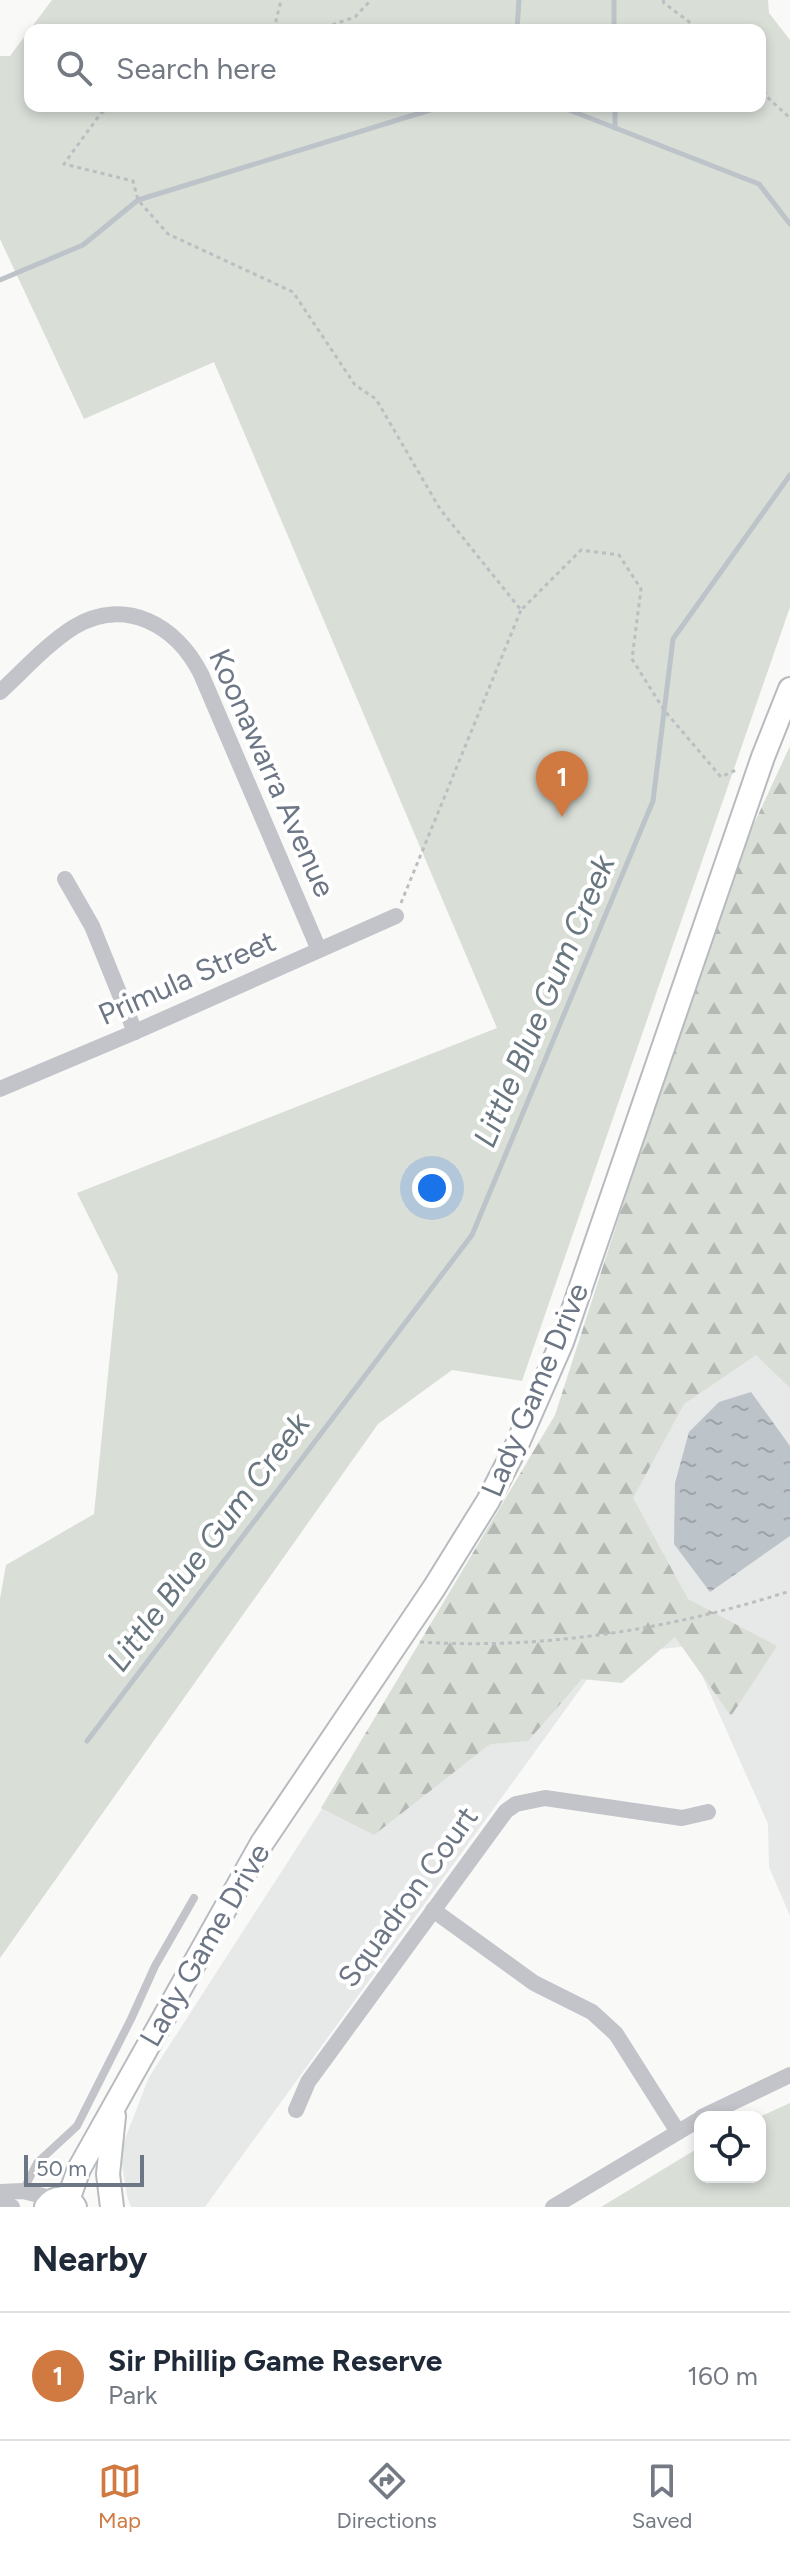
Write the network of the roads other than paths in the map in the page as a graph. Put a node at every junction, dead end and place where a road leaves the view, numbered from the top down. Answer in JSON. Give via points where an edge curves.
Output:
{"nodes":[{"id":1,"x":790,"y":689,"type":"edge"},
{"id":2,"x":0,"y":692,"type":"edge"},
{"id":3,"x":65,"y":879,"type":"dead end"},
{"id":4,"x":396,"y":916,"type":"road end"},
{"id":5,"x":319,"y":950,"type":"junction"},
{"id":6,"x":135,"y":1032,"type":"junction"},
{"id":7,"x":0,"y":1089,"type":"edge"},
{"id":8,"x":708,"y":1812,"type":"dead end"},
{"id":9,"x":194,"y":1898,"type":"dead end"},
{"id":10,"x":433,"y":1910,"type":"junction"},
{"id":11,"x":790,"y":2075,"type":"edge"},
{"id":12,"x":116,"y":2103,"type":"junction"},
{"id":13,"x":296,"y":2110,"type":"dead end"},
{"id":14,"x":715,"y":2111,"type":"edge"},
{"id":15,"x":694,"y":2122,"type":"edge"},
{"id":16,"x":678,"y":2132,"type":"junction"},
{"id":17,"x":23,"y":2191,"type":"junction"},
{"id":18,"x":0,"y":2192,"type":"edge"},
{"id":19,"x":0,"y":2202,"type":"edge"},
{"id":20,"x":61,"y":2203,"type":"edge"},
{"id":21,"x":12,"y":2207,"type":"edge"},
{"id":22,"x":112,"y":2207,"type":"edge"},
{"id":23,"x":553,"y":2207,"type":"edge"}],
"edges":[{"from":1,"to":12,"type":"main road","name":"Lady Game Drive","via":[[562,1342],[516,1447],[488,1501],[262,1843]]},
{"from":2,"to":5,"type":"street","name":"Koonawarra Avenue","via":[[66,633],[90,620],[117,615],[167,630],[201,674]]},
{"from":3,"to":6,"type":"street","via":[[92,926]]},
{"from":4,"to":5,"type":"street","name":"Primula Street"},
{"from":5,"to":6,"type":"street","name":"Primula Street"},
{"from":6,"to":7,"type":"street","name":"Primula Street"},
{"from":8,"to":10,"type":"street","name":"Squadron Court","via":[[682,1818],[545,1798],[516,1804]]},
{"from":9,"to":17,"type":"lane","via":[[77,2126],[37,2163]]},
{"from":10,"to":13,"type":"street","name":"Squadron Court","via":[[308,2082]]},
{"from":10,"to":16,"type":"street","via":[[534,1983],[592,2012],[616,2034]]},
{"from":11,"to":14,"type":"street"},
{"from":12,"to":20,"type":"main road","name":"Lady Game Drive"},
{"from":12,"to":22,"type":"main road","via":[[108,2174]]},
{"from":15,"to":16,"type":"street"},
{"from":16,"to":23,"type":"street"},
{"from":17,"to":18,"type":"street"},
{"from":17,"to":20,"type":"street"},
{"from":19,"to":21,"type":"street"}]}
